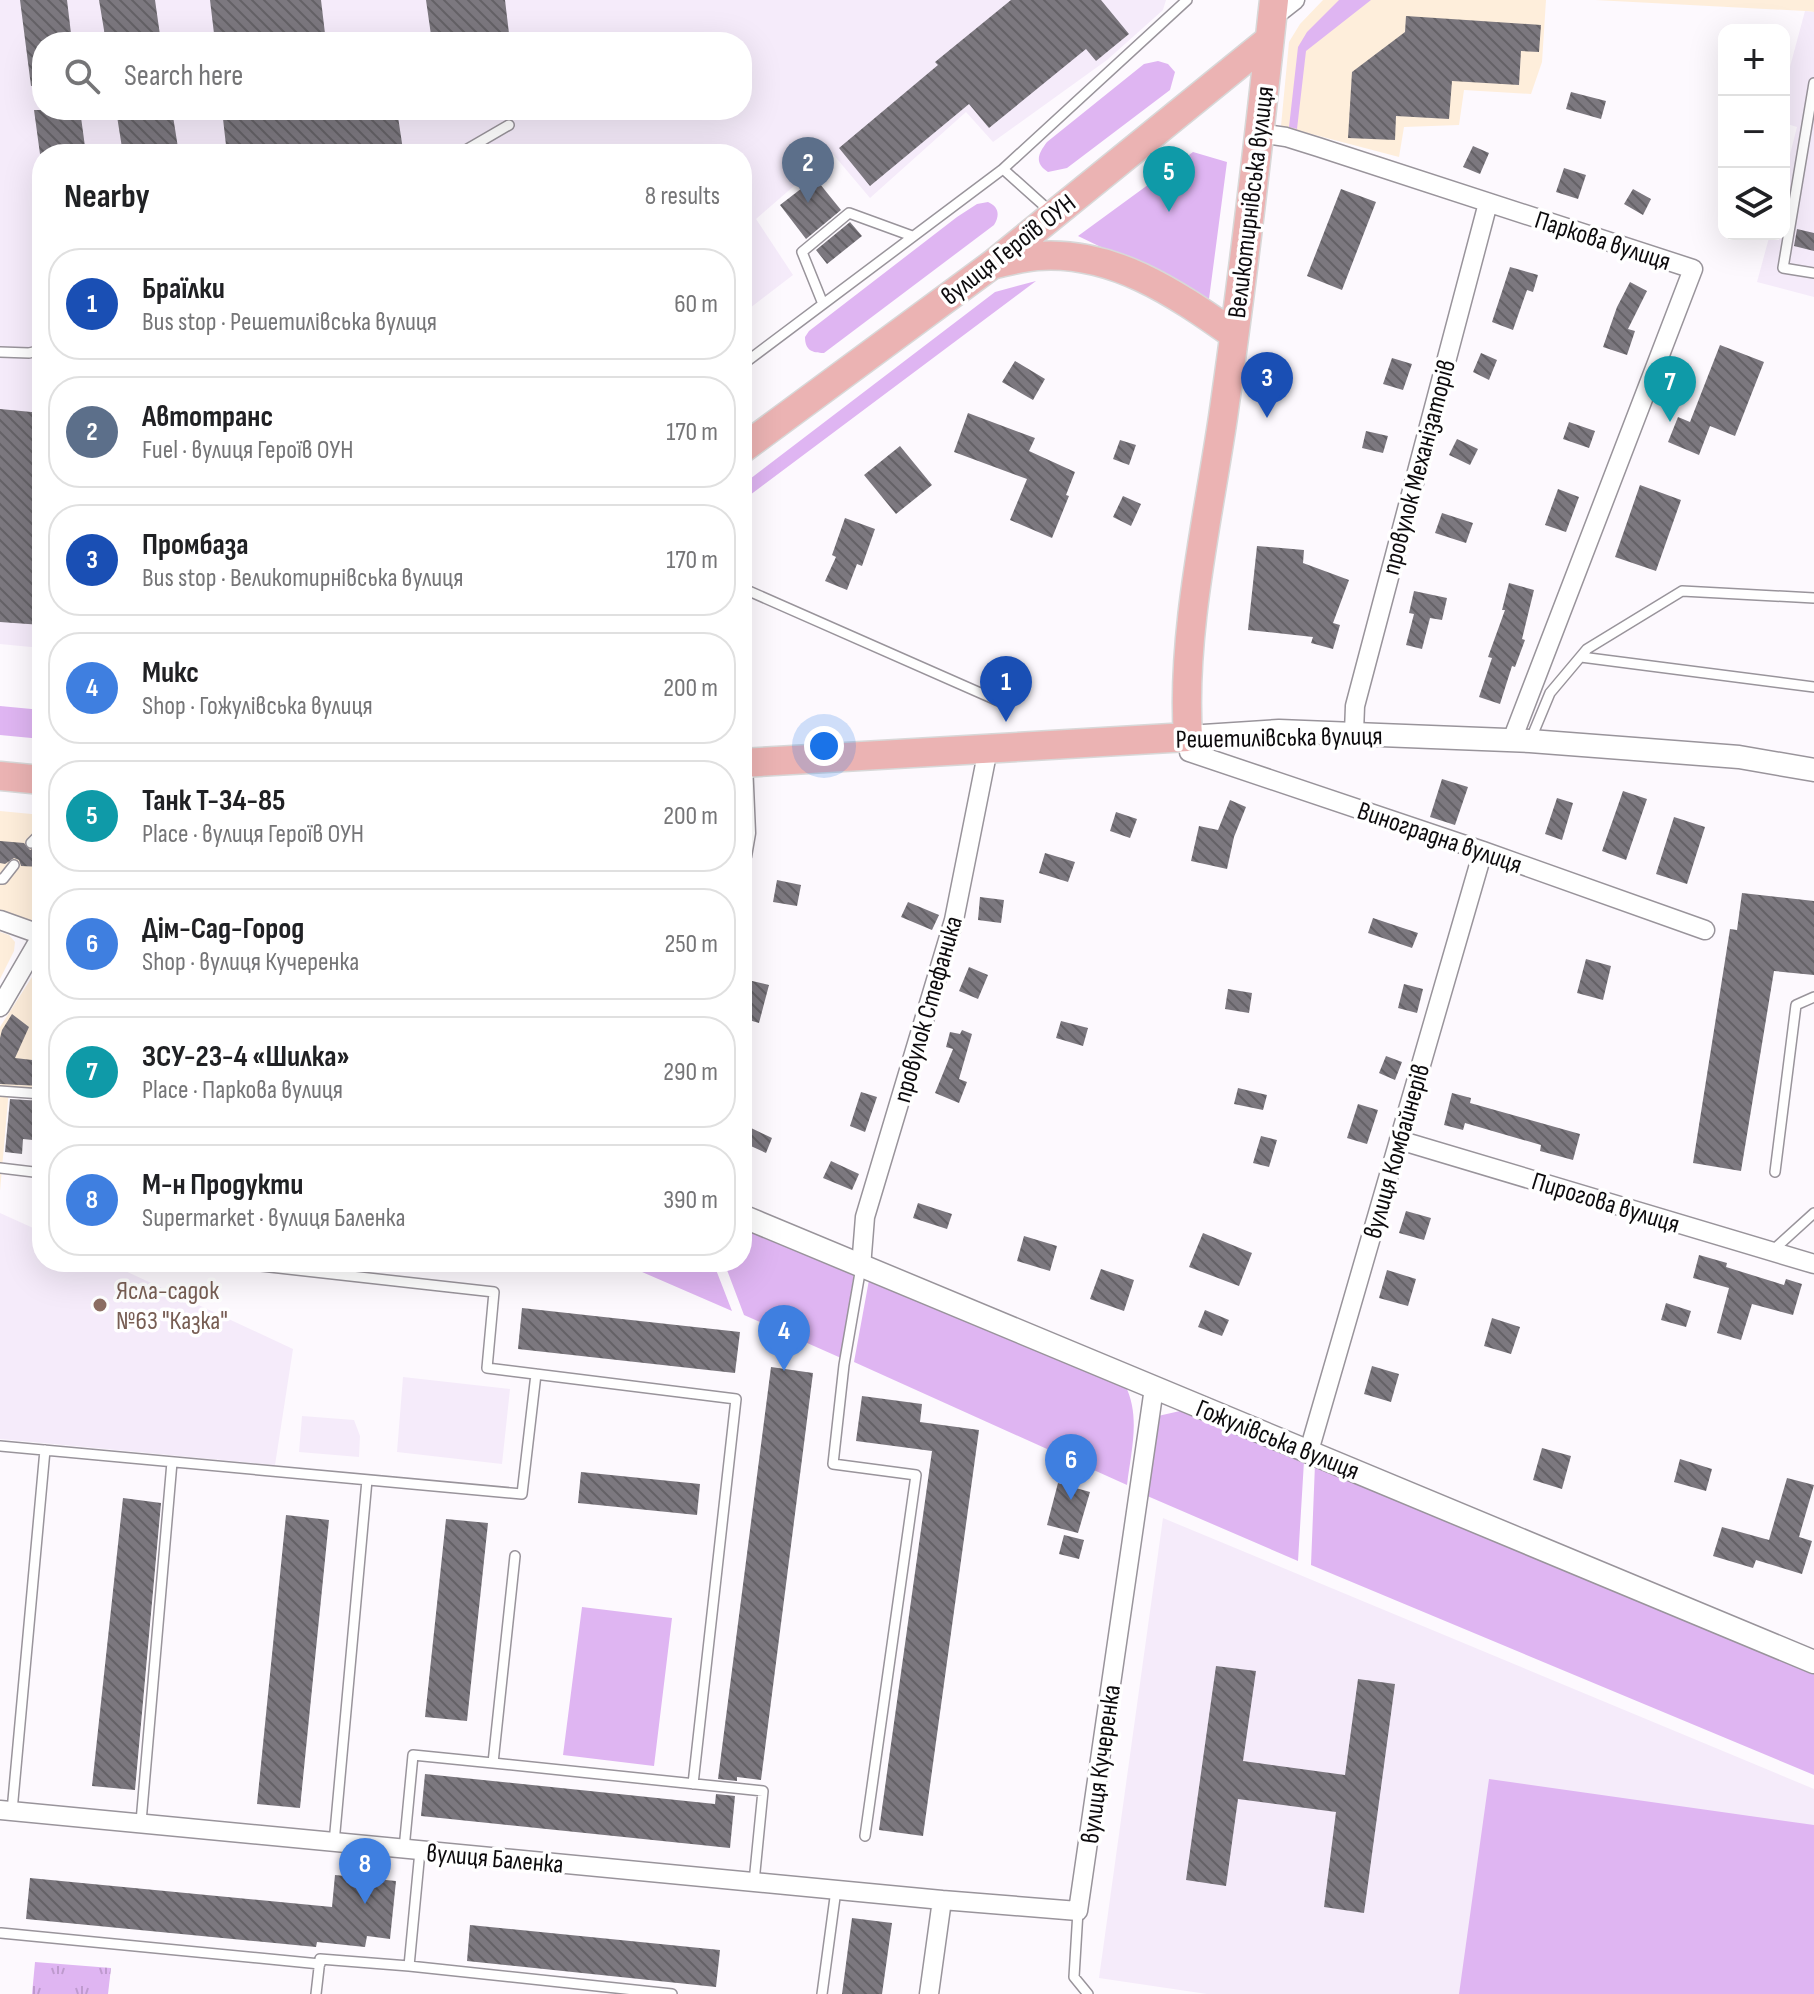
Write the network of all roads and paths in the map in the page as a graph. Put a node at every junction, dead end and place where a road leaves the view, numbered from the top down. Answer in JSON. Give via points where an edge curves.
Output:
{"nodes":[{"id":1,"x":1187,"y":0,"type":"edge"},
{"id":2,"x":1295,"y":0,"type":"edge"},
{"id":3,"x":1271,"y":19,"type":"edge"},
{"id":4,"x":1814,"y":83,"type":"edge"},
{"id":5,"x":509,"y":125,"type":"dead end"},
{"id":6,"x":1260,"y":133,"type":"junction"},
{"id":7,"x":476,"y":144,"type":"edge"},
{"id":8,"x":1003,"y":169,"type":"junction"},
{"id":9,"x":1488,"y":203,"type":"junction"},
{"id":10,"x":1053,"y":214,"type":"junction"},
{"id":11,"x":912,"y":236,"type":"junction"},
{"id":12,"x":993,"y":264,"type":"junction"},
{"id":13,"x":1814,"y":273,"type":"edge"},
{"id":14,"x":823,"y":304,"type":"junction"},
{"id":15,"x":1233,"y":334,"type":"junction"},
{"id":16,"x":0,"y":352,"type":"edge"},
{"id":17,"x":32,"y":352,"type":"edge"},
{"id":18,"x":752,"y":357,"type":"edge"},
{"id":19,"x":752,"y":442,"type":"edge"},
{"id":20,"x":752,"y":592,"type":"edge"},
{"id":21,"x":1814,"y":598,"type":"edge"},
{"id":22,"x":1581,"y":657,"type":"junction"},
{"id":23,"x":1814,"y":687,"type":"edge"},
{"id":24,"x":1003,"y":703,"type":"dead end"},
{"id":25,"x":1354,"y":732,"type":"junction"},
{"id":26,"x":1188,"y":737,"type":"junction"},
{"id":27,"x":1521,"y":741,"type":"junction"},
{"id":28,"x":988,"y":749,"type":"junction"},
{"id":29,"x":752,"y":762,"type":"edge"},
{"id":30,"x":1814,"y":770,"type":"edge"},
{"id":31,"x":0,"y":776,"type":"edge"},
{"id":32,"x":32,"y":779,"type":"edge"},
{"id":33,"x":1483,"y":851,"type":"junction"},
{"id":34,"x":14,"y":865,"type":"dead end"},
{"id":35,"x":1,"y":880,"type":"edge"},
{"id":36,"x":0,"y":920,"type":"edge"},
{"id":37,"x":1705,"y":930,"type":"dead end"},
{"id":38,"x":32,"y":931,"type":"edge"},
{"id":39,"x":32,"y":952,"type":"edge"},
{"id":40,"x":1814,"y":997,"type":"edge"},
{"id":41,"x":0,"y":1007,"type":"edge"},
{"id":42,"x":1,"y":1091,"type":"edge"},
{"id":43,"x":32,"y":1093,"type":"edge"},
{"id":44,"x":0,"y":1103,"type":"edge"},
{"id":45,"x":1399,"y":1140,"type":"junction"},
{"id":46,"x":0,"y":1168,"type":"edge"},
{"id":47,"x":32,"y":1172,"type":"edge"},
{"id":48,"x":1775,"y":1172,"type":"dead end"},
{"id":49,"x":1814,"y":1213,"type":"edge"},
{"id":50,"x":752,"y":1220,"type":"edge"},
{"id":51,"x":1771,"y":1251,"type":"junction"},
{"id":52,"x":1814,"y":1264,"type":"edge"},
{"id":53,"x":861,"y":1267,"type":"junction"},
{"id":54,"x":315,"y":1272,"type":"edge"},
{"id":55,"x":536,"y":1374,"type":"junction"},
{"id":56,"x":1154,"y":1388,"type":"junction"},
{"id":57,"x":0,"y":1446,"type":"edge"},
{"id":58,"x":45,"y":1450,"type":"junction"},
{"id":59,"x":1309,"y":1451,"type":"junction"},
{"id":60,"x":172,"y":1462,"type":"junction"},
{"id":61,"x":367,"y":1480,"type":"junction"},
{"id":62,"x":515,"y":1556,"type":"dead end"},
{"id":63,"x":1814,"y":1662,"type":"edge"},
{"id":64,"x":493,"y":1763,"type":"junction"},
{"id":65,"x":693,"y":1784,"type":"junction"},
{"id":66,"x":6,"y":1810,"type":"edge"},
{"id":67,"x":141,"y":1822,"type":"junction"},
{"id":68,"x":865,"y":1836,"type":"dead end"},
{"id":69,"x":334,"y":1843,"type":"junction"},
{"id":70,"x":412,"y":1850,"type":"junction"},
{"id":71,"x":754,"y":1882,"type":"junction"},
{"id":72,"x":836,"y":1890,"type":"junction"},
{"id":73,"x":942,"y":1900,"type":"junction"},
{"id":74,"x":1078,"y":1911,"type":"junction"},
{"id":75,"x":1,"y":1933,"type":"edge"},
{"id":76,"x":320,"y":1964,"type":"junction"},
{"id":77,"x":409,"y":1966,"type":"junction"},
{"id":78,"x":316,"y":1994,"type":"edge"},
{"id":79,"x":672,"y":1994,"type":"edge"},
{"id":80,"x":822,"y":1994,"type":"edge"},
{"id":81,"x":929,"y":1994,"type":"edge"},
{"id":82,"x":1088,"y":1994,"type":"edge"}],
"edges":[{"from":1,"to":8,"type":"lane"},
{"from":2,"to":3,"type":"street"},
{"from":3,"to":6,"type":"main road","name":"Великотирнівська вулиця"},
{"from":3,"to":10,"type":"main road","name":"вулиця Героїв ОУН"},
{"from":4,"to":13,"type":"lane","via":[[1783,268]]},
{"from":5,"to":7,"type":"lane"},
{"from":6,"to":9,"type":"street","name":"Паркова вулиця"},
{"from":6,"to":15,"type":"main road","name":"Великотирнівська вулиця"},
{"from":8,"to":10,"type":"lane"},
{"from":8,"to":11,"type":"lane"},
{"from":9,"to":25,"type":"street","name":"провулок Механізаторів","via":[[1355,706]]},
{"from":9,"to":27,"type":"street","name":"Паркова вулиця","via":[[1693,269]]},
{"from":10,"to":12,"type":"main road","name":"вулиця Героїв ОУН"},
{"from":11,"to":14,"type":"lane"},
{"from":11,"to":14,"type":"lane","via":[[849,213],[802,252]]},
{"from":12,"to":15,"type":"main road","via":[[1058,256],[1113,266],[1168,290]]},
{"from":12,"to":19,"type":"main road","name":"вулиця Героїв ОУН"},
{"from":14,"to":18,"type":"lane"},
{"from":15,"to":26,"type":"main road","name":"Великотирнівська вулиця","via":[[1191,633],[1185,693]]},
{"from":16,"to":17,"type":"lane"},
{"from":20,"to":24,"type":"lane"},
{"from":21,"to":22,"type":"lane","via":[[1682,591]]},
{"from":22,"to":23,"type":"lane"},
{"from":22,"to":27,"type":"lane","via":[[1550,693]]},
{"from":25,"to":26,"type":"street","name":"Решетилівська вулиця"},
{"from":25,"to":27,"type":"street","name":"Решетилівська вулиця"},
{"from":26,"to":28,"type":"main road","name":"Решетилівська вулиця"},
{"from":26,"to":33,"type":"street","name":"Виноградна вулиця","via":[[1189,752]]},
{"from":27,"to":30,"type":"street","name":"Решетилівська вулиця","via":[[1739,757]]},
{"from":28,"to":29,"type":"main road","name":"Решетилівська вулиця"},
{"from":28,"to":53,"type":"street","name":"провулок Стефаника","via":[[954,920],[865,1217]]},
{"from":31,"to":32,"type":"main road"},
{"from":33,"to":37,"type":"street","name":"Виноградна вулиця"},
{"from":33,"to":45,"type":"street","name":"вулиця Комбайнерів"},
{"from":34,"to":35,"type":"lane"},
{"from":36,"to":38,"type":"street"},
{"from":39,"to":41,"type":"street"},
{"from":40,"to":48,"type":"lane","via":[[1796,1005]]},
{"from":42,"to":43,"type":"lane"},
{"from":42,"to":44,"type":"lane"},
{"from":45,"to":51,"type":"street","name":"Пирогова вулиця"},
{"from":45,"to":59,"type":"street","name":"вулиця Комбайнерів"},
{"from":46,"to":47,"type":"lane"},
{"from":49,"to":51,"type":"lane"},
{"from":50,"to":53,"type":"street","name":"Гожулівська вулиця"},
{"from":51,"to":52,"type":"street","name":"Пирогова вулиця"},
{"from":53,"to":56,"type":"street","name":"Гожулівська вулиця"},
{"from":53,"to":68,"type":"lane","via":[[833,1464],[916,1475]]},
{"from":54,"to":55,"type":"lane","via":[[494,1292],[487,1368]]},
{"from":55,"to":61,"type":"lane","via":[[522,1494]]},
{"from":55,"to":65,"type":"lane","via":[[736,1399]]},
{"from":56,"to":59,"type":"street","name":"Гожулівська вулиця"},
{"from":56,"to":74,"type":"street","name":"вулиця Кучеренка"},
{"from":57,"to":58,"type":"lane"},
{"from":58,"to":60,"type":"lane"},
{"from":58,"to":66,"type":"lane"},
{"from":59,"to":63,"type":"street","name":"Гожулівська вулиця"},
{"from":60,"to":61,"type":"lane"},
{"from":60,"to":67,"type":"lane"},
{"from":61,"to":69,"type":"lane"},
{"from":62,"to":64,"type":"lane"},
{"from":64,"to":65,"type":"lane"},
{"from":64,"to":70,"type":"lane","via":[[413,1755]]},
{"from":65,"to":71,"type":"lane","via":[[763,1791]]},
{"from":66,"to":67,"type":"street","name":"вулиця Баленка"},
{"from":67,"to":69,"type":"street","name":"вулиця Баленка"},
{"from":69,"to":70,"type":"street","name":"вулиця Баленка"},
{"from":70,"to":71,"type":"street","name":"вулиця Баленка"},
{"from":70,"to":77,"type":"lane"},
{"from":71,"to":72,"type":"street","name":"вулиця Баленка"},
{"from":72,"to":73,"type":"street","name":"вулиця Баленка"},
{"from":72,"to":80,"type":"lane"},
{"from":73,"to":74,"type":"street"},
{"from":73,"to":81,"type":"street"},
{"from":74,"to":82,"type":"lane","via":[[1074,1977]]},
{"from":75,"to":76,"type":"lane"},
{"from":76,"to":77,"type":"lane","via":[[320,1959]]},
{"from":76,"to":78,"type":"lane"},
{"from":77,"to":79,"type":"lane"}]}
